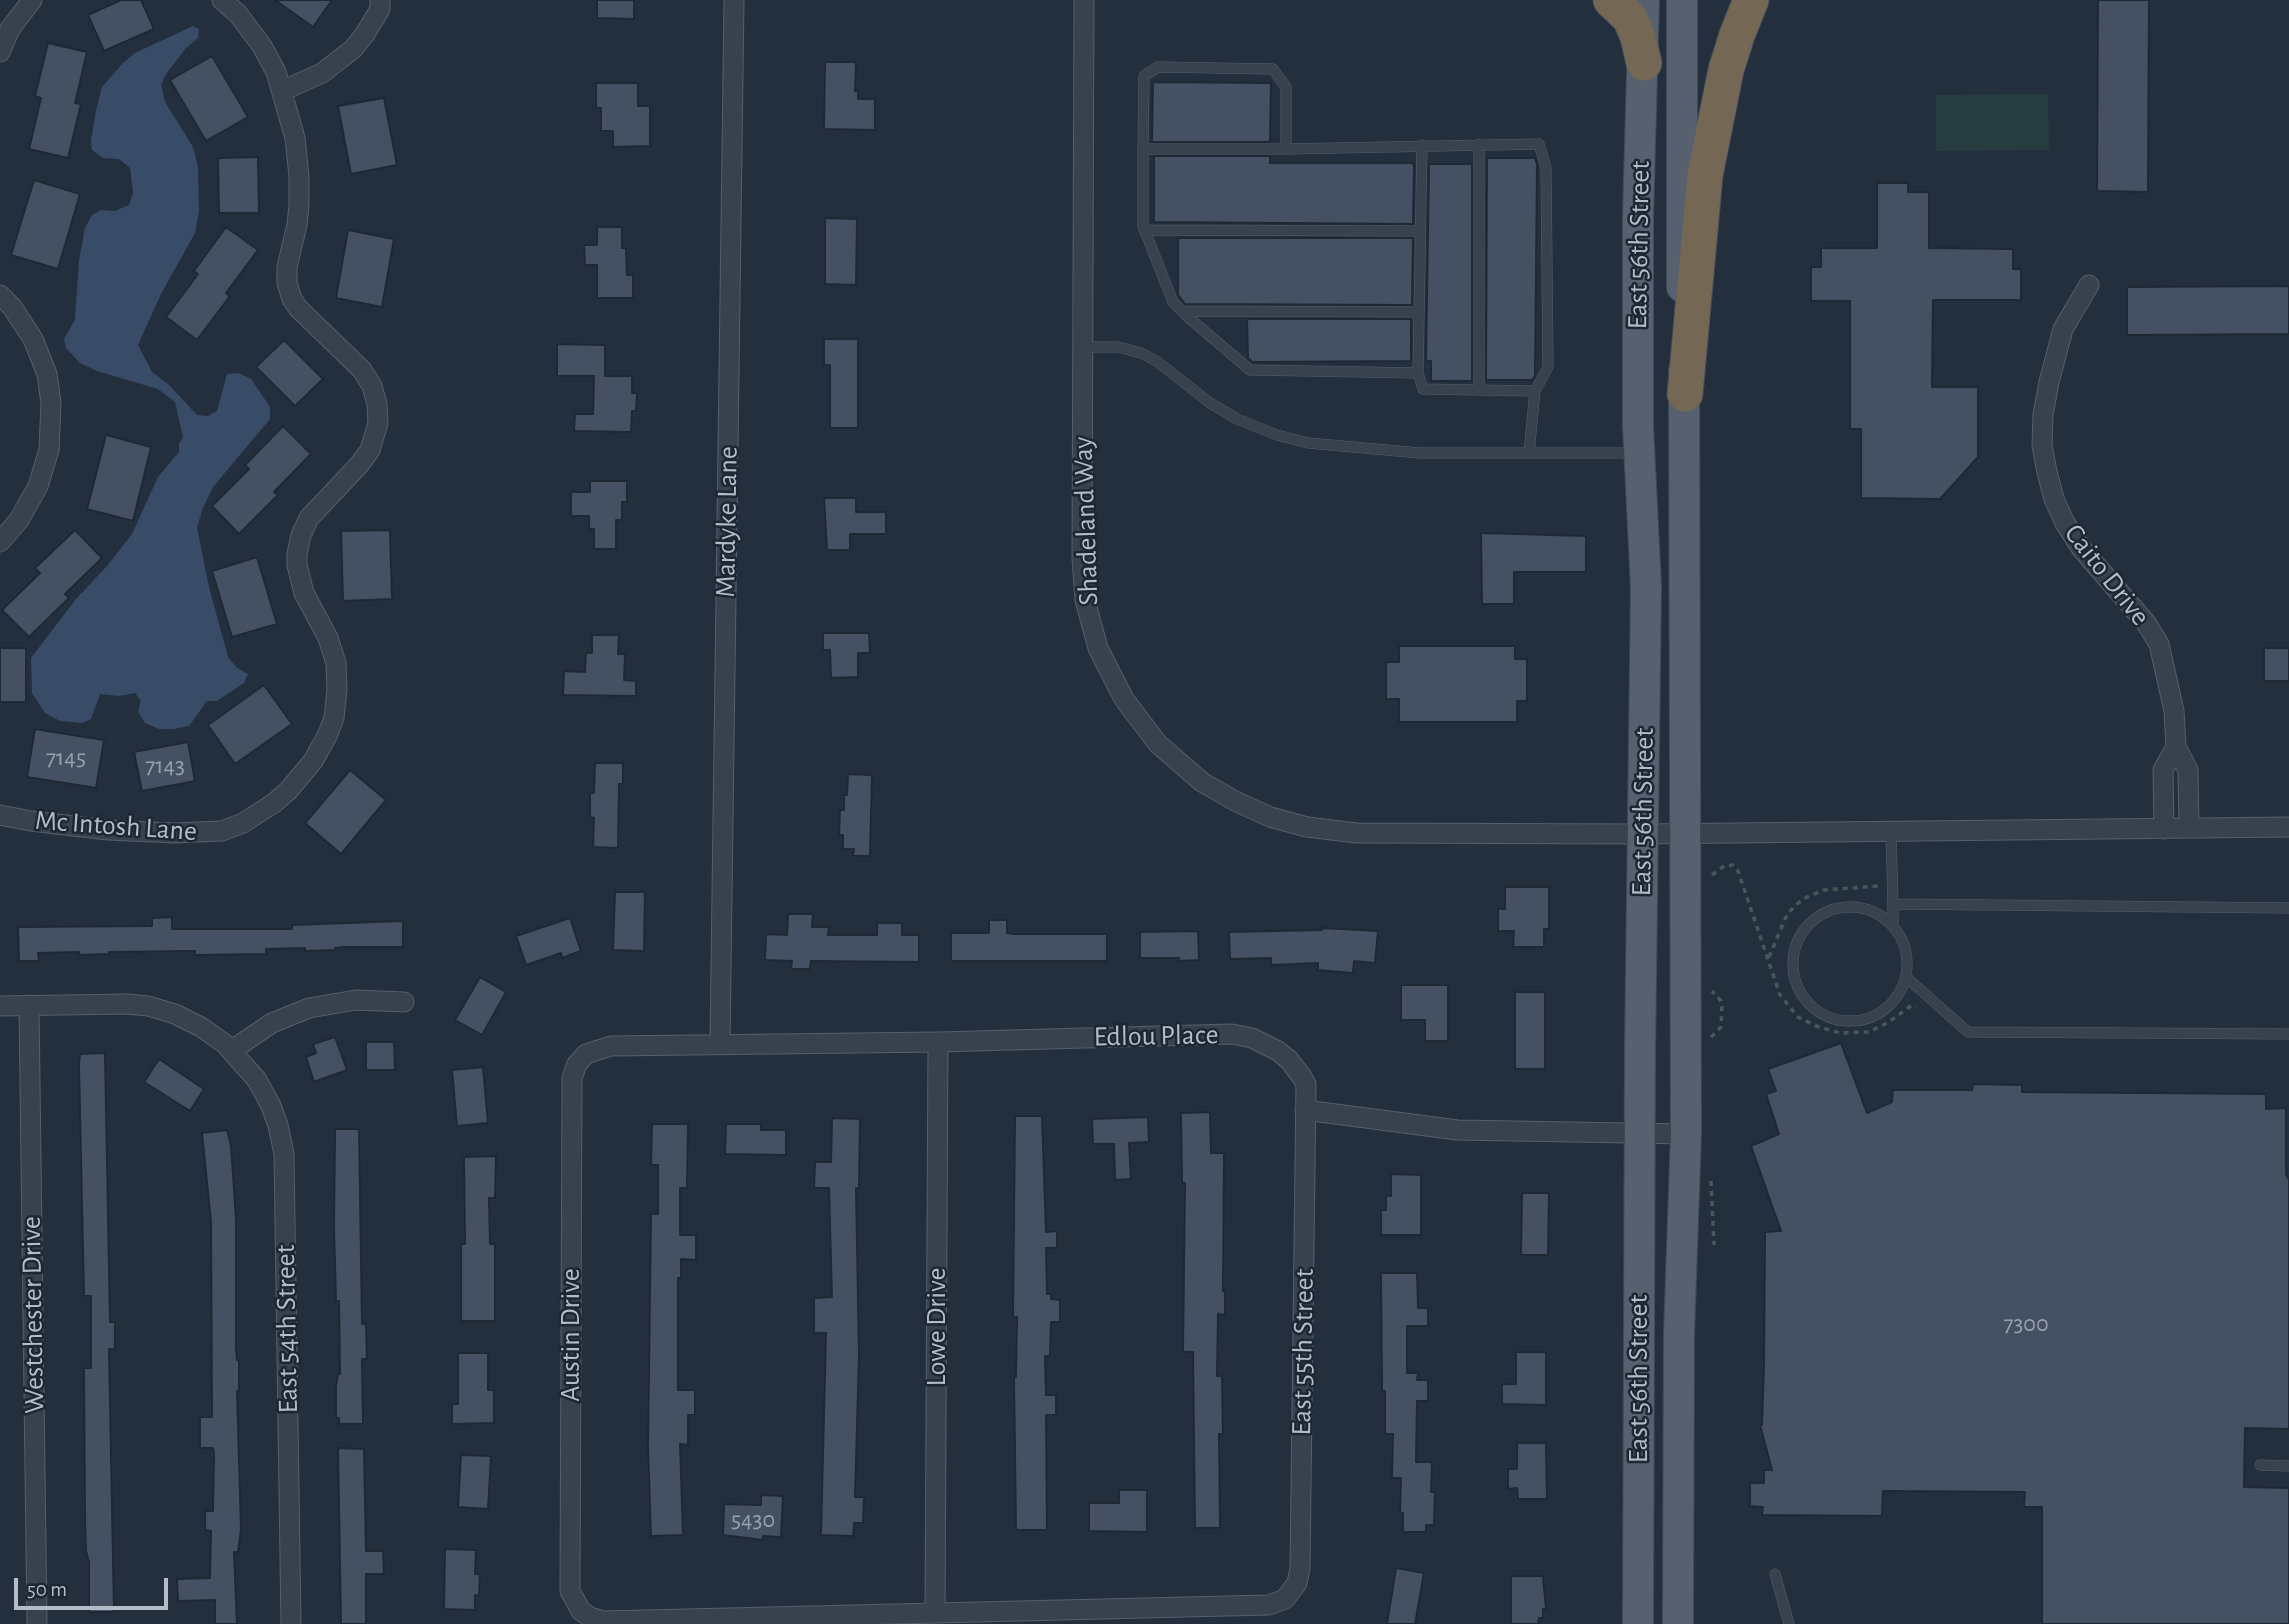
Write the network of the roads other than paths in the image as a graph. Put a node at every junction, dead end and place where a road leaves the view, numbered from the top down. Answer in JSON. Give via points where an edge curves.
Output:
{"nodes":[{"id":1,"x":32,"y":0,"type":"edge"},
{"id":2,"x":222,"y":0,"type":"edge"},
{"id":3,"x":380,"y":0,"type":"edge"},
{"id":4,"x":734,"y":0,"type":"edge"},
{"id":5,"x":1084,"y":0,"type":"edge"},
{"id":6,"x":1611,"y":0,"type":"edge"},
{"id":7,"x":1644,"y":0,"type":"edge"},
{"id":8,"x":1682,"y":0,"type":"edge"},
{"id":9,"x":1751,"y":0,"type":"edge"},
{"id":10,"x":0,"y":52,"type":"edge"},
{"id":11,"x":1644,"y":63,"type":"junction"},
{"id":12,"x":282,"y":91,"type":"junction"},
{"id":13,"x":1479,"y":144,"type":"junction"},
{"id":14,"x":1422,"y":145,"type":"junction"},
{"id":15,"x":1143,"y":149,"type":"junction"},
{"id":16,"x":1286,"y":149,"type":"junction"},
{"id":17,"x":1144,"y":230,"type":"junction"},
{"id":18,"x":1420,"y":231,"type":"junction"},
{"id":19,"x":2090,"y":285,"type":"dead end"},
{"id":20,"x":0,"y":295,"type":"edge"},
{"id":21,"x":1182,"y":311,"type":"junction"},
{"id":22,"x":1419,"y":312,"type":"junction"},
{"id":23,"x":1082,"y":347,"type":"junction"},
{"id":24,"x":1418,"y":373,"type":"junction"},
{"id":25,"x":1479,"y":390,"type":"junction"},
{"id":26,"x":1535,"y":391,"type":"junction"},
{"id":27,"x":1685,"y":394,"type":"junction"},
{"id":28,"x":1529,"y":453,"type":"junction"},
{"id":29,"x":1639,"y":453,"type":"junction"},
{"id":30,"x":0,"y":542,"type":"edge"},
{"id":31,"x":2176,"y":747,"type":"junction"},
{"id":32,"x":0,"y":815,"type":"edge"},
{"id":33,"x":2289,"y":827,"type":"edge"},
{"id":34,"x":2189,"y":828,"type":"junction"},
{"id":35,"x":2164,"y":829,"type":"junction"},
{"id":36,"x":1891,"y":831,"type":"junction"},
{"id":37,"x":1664,"y":834,"type":"junction"},
{"id":38,"x":1893,"y":904,"type":"junction"},
{"id":39,"x":2289,"y":908,"type":"edge"},
{"id":40,"x":1893,"y":926,"type":"junction"},
{"id":41,"x":1906,"y":977,"type":"junction"},
{"id":42,"x":404,"y":1002,"type":"dead end"},
{"id":43,"x":29,"y":1005,"type":"junction"},
{"id":44,"x":0,"y":1006,"type":"edge"},
{"id":45,"x":2289,"y":1034,"type":"edge"},
{"id":46,"x":938,"y":1042,"type":"junction"},
{"id":47,"x":720,"y":1044,"type":"junction"},
{"id":48,"x":232,"y":1050,"type":"junction"},
{"id":49,"x":582,"y":1059,"type":"joint"},
{"id":50,"x":1305,"y":1110,"type":"junction"},
{"id":51,"x":1640,"y":1133,"type":"junction"},
{"id":52,"x":1686,"y":1134,"type":"junction"},
{"id":53,"x":2260,"y":1465,"type":"dead end"},
{"id":54,"x":2289,"y":1466,"type":"edge"},
{"id":55,"x":1775,"y":1574,"type":"dead end"},
{"id":56,"x":935,"y":1613,"type":"junction"},
{"id":57,"x":37,"y":1624,"type":"edge"},
{"id":58,"x":292,"y":1624,"type":"edge"},
{"id":59,"x":1638,"y":1624,"type":"edge"},
{"id":60,"x":1678,"y":1624,"type":"edge"},
{"id":61,"x":1789,"y":1624,"type":"edge"}],
"edges":[{"from":1,"to":10,"type":"street","via":[[10,29]]},
{"from":2,"to":12,"type":"street","name":"Mc Intosh Lane","via":[[262,46]]},
{"from":3,"to":12,"type":"street","via":[[380,9],[353,49],[322,73]]},
{"from":4,"to":47,"type":"street","name":"Mardyke Lane"},
{"from":5,"to":23,"type":"street","name":"Shadeland Way"},
{"from":6,"to":11,"type":"highway","via":[[1630,18]]},
{"from":7,"to":11,"type":"main road","name":"East 56th Street"},
{"from":8,"to":27,"type":"main road","name":"East 56th Street"},
{"from":9,"to":27,"type":"highway","via":[[1726,70],[1705,175]]},
{"from":11,"to":29,"type":"main road","name":"East 56th Street","via":[[1638,218]]},
{"from":12,"to":32,"type":"street","name":"Mc Intosh Lane","via":[[295,138],[299,176],[297,225],[288,267],[290,294],[298,308],[368,378],[378,414],[370,450],[309,518],[297,554],[304,593],[336,663],[337,699],[327,736],[288,791],[243,823],[222,831],[108,830]]},
{"from":13,"to":14,"type":"lane"},
{"from":13,"to":25,"type":"lane"},
{"from":13,"to":26,"type":"lane","via":[[1538,144],[1546,168],[1548,367]]},
{"from":14,"to":16,"type":"lane"},
{"from":14,"to":18,"type":"lane"},
{"from":15,"to":16,"type":"lane"},
{"from":15,"to":16,"type":"lane","via":[[1144,76],[1158,67],[1273,69],[1286,87]]},
{"from":15,"to":17,"type":"lane"},
{"from":17,"to":18,"type":"lane"},
{"from":17,"to":21,"type":"lane","via":[[1173,302]]},
{"from":18,"to":22,"type":"lane"},
{"from":19,"to":31,"type":"street","name":"Caito Drive","via":[[2063,329],[2043,415],[2042,446],[2054,499],[2081,548],[2160,644],[2174,711]]},
{"from":20,"to":30,"type":"street","via":[[33,339],[47,374],[51,403],[49,450],[38,486]]},
{"from":21,"to":22,"type":"lane"},
{"from":21,"to":24,"type":"lane","via":[[1250,370]]},
{"from":22,"to":24,"type":"lane"},
{"from":23,"to":28,"type":"lane","via":[[1118,347],[1141,353],[1237,419],[1308,443],[1420,453]]},
{"from":23,"to":37,"type":"street","name":"Shadeland Way","via":[[1082,558],[1087,612],[1098,648],[1124,699],[1172,758],[1235,802],[1279,820],[1325,831]]},
{"from":24,"to":25,"type":"lane","via":[[1423,389]]},
{"from":25,"to":26,"type":"lane"},
{"from":26,"to":28,"type":"lane"},
{"from":27,"to":37,"type":"main road","name":"East 56th Street"},
{"from":28,"to":29,"type":"lane"},
{"from":29,"to":37,"type":"main road","name":"East 56th Street"},
{"from":31,"to":34,"type":"street","name":"Caito Drive","via":[[2188,770]]},
{"from":31,"to":35,"type":"street","name":"Caito Drive","via":[[2163,770]]},
{"from":33,"to":34,"type":"street"},
{"from":34,"to":35,"type":"street"},
{"from":35,"to":36,"type":"street"},
{"from":36,"to":37,"type":"street"},
{"from":36,"to":38,"type":"lane"},
{"from":37,"to":51,"type":"main road","name":"East 56th Street"},
{"from":37,"to":52,"type":"main road","name":"East 56th Street"},
{"from":38,"to":39,"type":"lane"},
{"from":38,"to":40,"type":"lane"},
{"from":40,"to":41,"type":"lane","via":[[1907,957]]},
{"from":40,"to":41,"type":"lane","via":[[1861,907],[1826,911],[1798,938],[1792,956],[1793,976],[1813,1009],[1830,1019],[1849,1022],[1868,1019],[1885,1009]]},
{"from":41,"to":45,"type":"lane","via":[[1968,1032]]},
{"from":42,"to":48,"type":"street","via":[[356,1000],[318,1006],[272,1023]]},
{"from":43,"to":44,"type":"street","name":"East 54th Street"},
{"from":43,"to":48,"type":"street","name":"East 54th Street","via":[[148,1006],[193,1022]]},
{"from":43,"to":57,"type":"street","name":"Westchester Drive"},
{"from":46,"to":47,"type":"street","name":"Edlou Place"},
{"from":46,"to":50,"type":"street","name":"Edlou Place","via":[[1237,1035],[1266,1044],[1289,1060],[1306,1084]]},
{"from":46,"to":56,"type":"street","name":"Lowe Drive"},
{"from":47,"to":49,"type":"street","name":"Edlou Place","via":[[611,1046]]},
{"from":48,"to":58,"type":"street","name":"East 54th Street","via":[[262,1089],[275,1116],[284,1154]]},
{"from":49,"to":56,"type":"street","name":"Austin Drive","via":[[572,1078],[571,1597],[580,1611],[603,1621]]},
{"from":50,"to":51,"type":"street","via":[[1457,1130]]},
{"from":50,"to":56,"type":"street","name":"East 55th Street","via":[[1300,1574],[1292,1592],[1269,1605]]},
{"from":51,"to":52,"type":"street"},
{"from":51,"to":59,"type":"main road","name":"East 56th Street"},
{"from":52,"to":60,"type":"main road","name":"East 56th Street","via":[[1679,1334]]},
{"from":53,"to":54,"type":"lane"},
{"from":55,"to":61,"type":"lane"}]}
